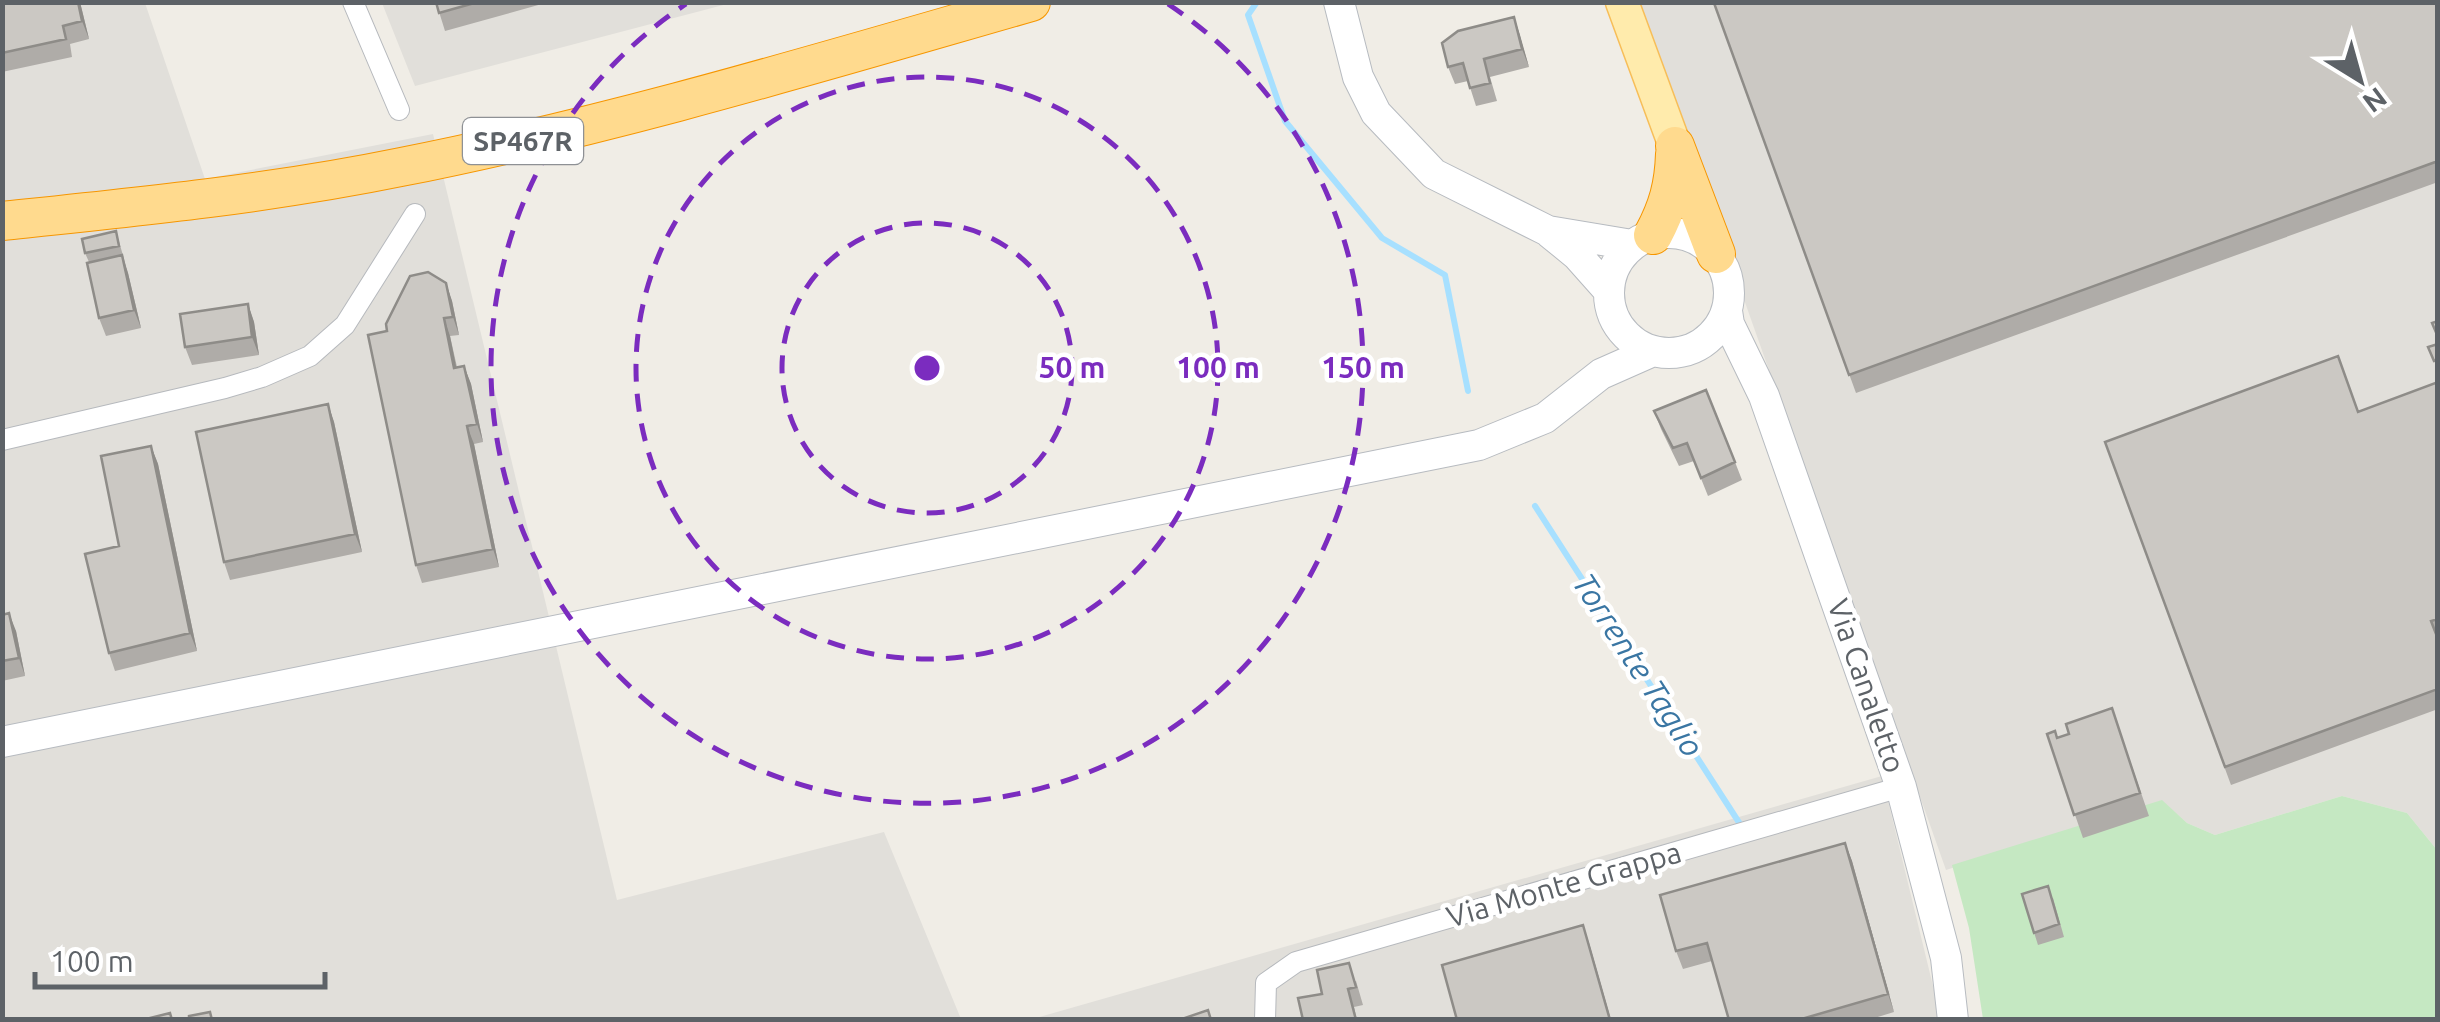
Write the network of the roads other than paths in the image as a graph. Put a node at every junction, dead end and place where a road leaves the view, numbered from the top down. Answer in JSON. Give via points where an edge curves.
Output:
{"nodes":[{"id":1,"x":353,"y":2,"type":"edge"},
{"id":2,"x":1031,"y":2,"type":"edge"},
{"id":3,"x":1338,"y":2,"type":"edge"},
{"id":4,"x":1622,"y":2,"type":"edge"},
{"id":5,"x":399,"y":110,"type":"dead end"},
{"id":6,"x":1675,"y":146,"type":"junction"},
{"id":7,"x":415,"y":214,"type":"dead end"},
{"id":8,"x":2,"y":221,"type":"edge"},
{"id":9,"x":1548,"y":231,"type":"junction"},
{"id":10,"x":1642,"y":240,"type":"junction"},
{"id":11,"x":1716,"y":254,"type":"junction"},
{"id":12,"x":1609,"y":291,"type":"junction"},
{"id":13,"x":1727,"y":311,"type":"junction"},
{"id":14,"x":1616,"y":322,"type":"junction"},
{"id":15,"x":1653,"y":351,"type":"junction"},
{"id":16,"x":1685,"y":352,"type":"junction"},
{"id":17,"x":1748,"y":361,"type":"junction"},
{"id":18,"x":1600,"y":374,"type":"junction"},
{"id":19,"x":2,"y":440,"type":"edge"},
{"id":20,"x":2,"y":742,"type":"edge"},
{"id":21,"x":1901,"y":787,"type":"junction"},
{"id":22,"x":1266,"y":1020,"type":"edge"},
{"id":23,"x":1953,"y":1020,"type":"edge"}],
"edges":[{"from":1,"to":5,"type":"street"},
{"from":2,"to":8,"type":"highway","number":"SP467R","via":[[550,135],[398,168],[206,200]]},
{"from":3,"to":9,"type":"main road","via":[[1358,77],[1376,113],[1414,156],[1434,174]]},
{"from":4,"to":6,"type":"main road"},
{"from":6,"to":10,"type":"highway","via":[[1668,206]]},
{"from":6,"to":11,"type":"highway"},
{"from":7,"to":19,"type":"street","via":[[345,325],[310,356],[262,378]]},
{"from":9,"to":10,"type":"main road"},
{"from":9,"to":12,"type":"main road"},
{"from":10,"to":11,"type":"main road","via":[[1688,235]]},
{"from":10,"to":12,"type":"main road","via":[[1613,270]]},
{"from":11,"to":13,"type":"main road","via":[[1728,276]]},
{"from":12,"to":14,"type":"main road"},
{"from":13,"to":16,"type":"main road","via":[[1715,332]]},
{"from":13,"to":17,"type":"main road","name":"Via Canaletto"},
{"from":14,"to":15,"type":"main road"},
{"from":14,"to":18,"type":"main road"},
{"from":15,"to":16,"type":"main road"},
{"from":15,"to":18,"type":"main road"},
{"from":16,"to":17,"type":"main road","via":[[1704,346]]},
{"from":17,"to":21,"type":"main road","name":"Via Canaletto"},
{"from":18,"to":20,"type":"main road","via":[[1544,418],[1479,445]]},
{"from":21,"to":22,"type":"street","name":"Via Monte Grappa","via":[[1296,962],[1266,982]]},
{"from":21,"to":23,"type":"main road","name":"Via Canaletto","via":[[1946,958]]}]}
